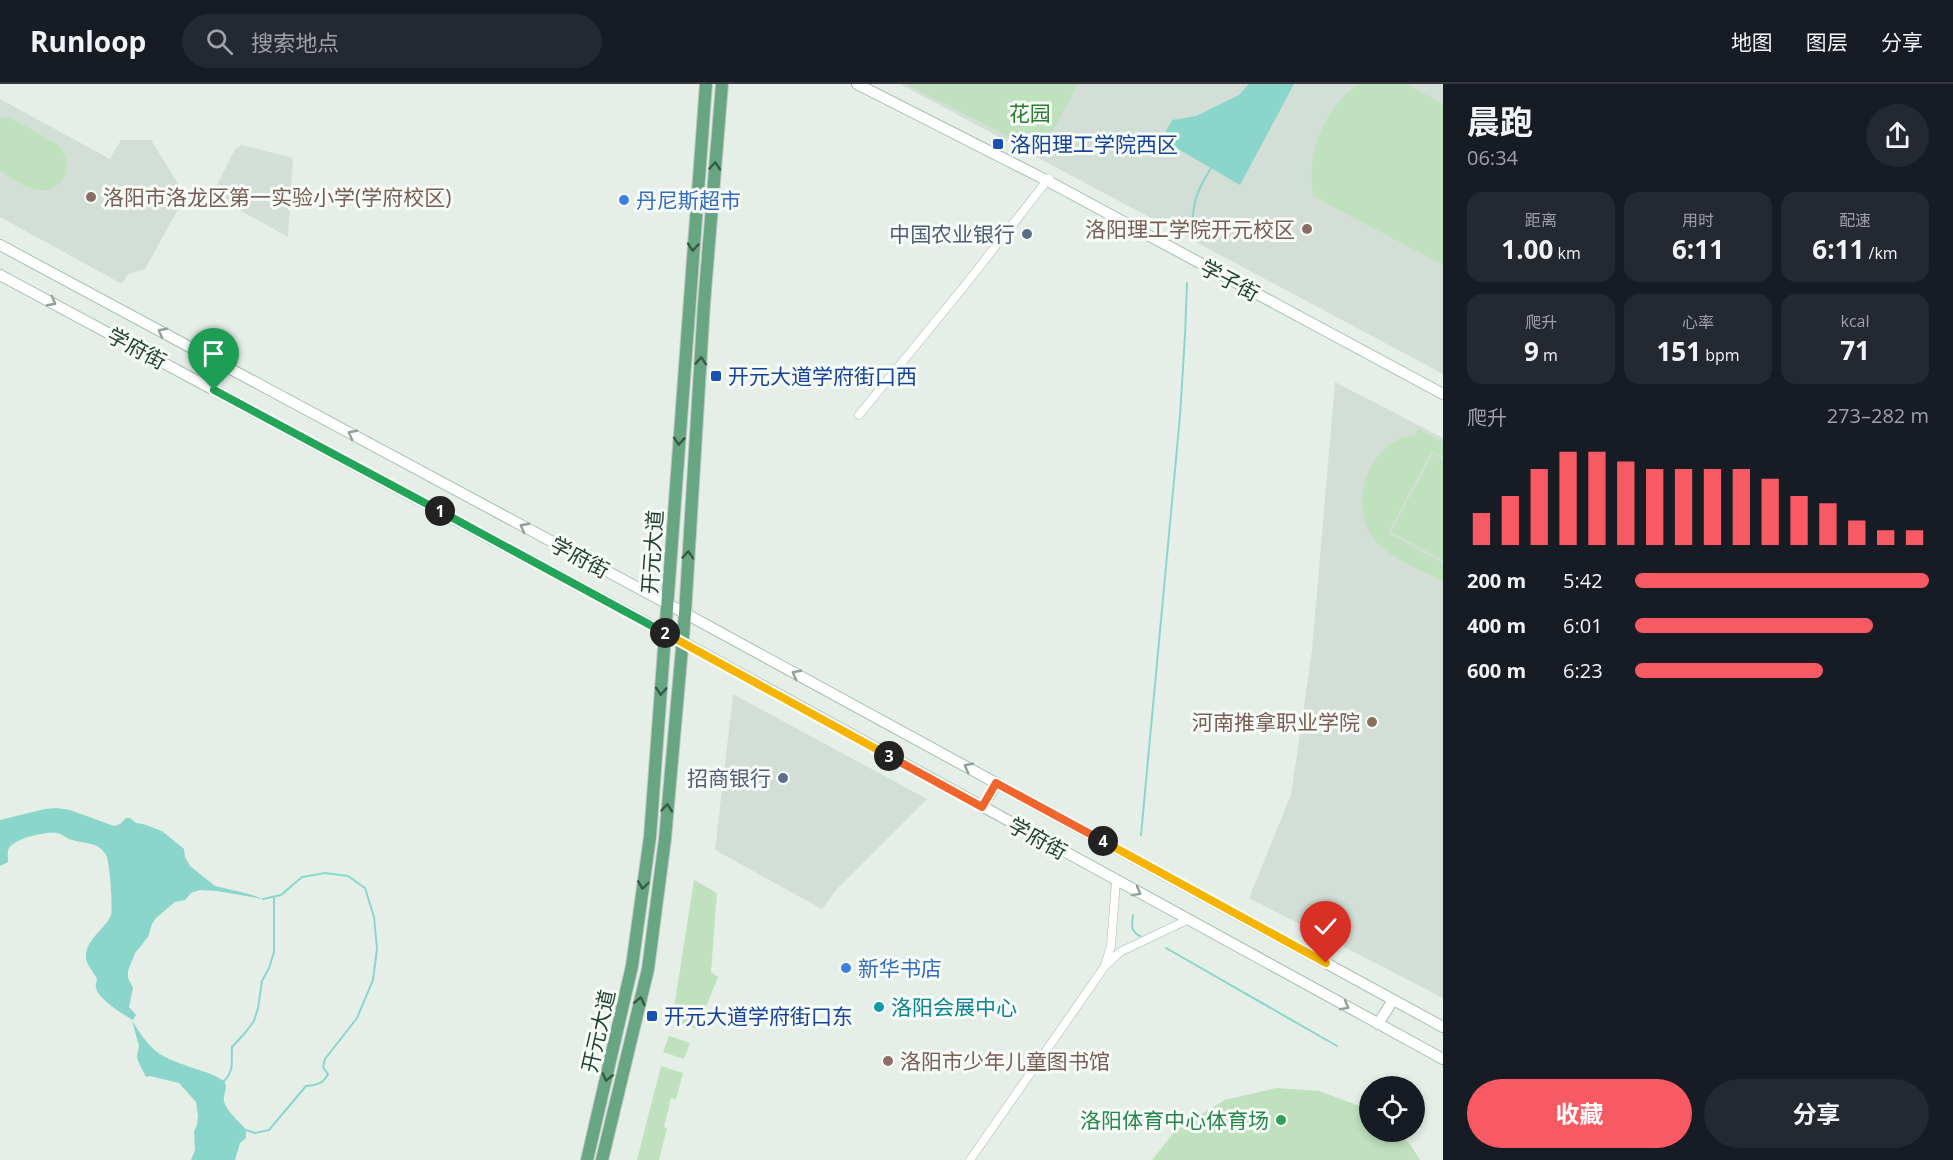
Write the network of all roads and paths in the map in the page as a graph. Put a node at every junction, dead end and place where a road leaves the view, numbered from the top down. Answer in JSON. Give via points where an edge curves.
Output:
{"nodes":[{"id":1,"x":706,"y":84,"type":"edge"},
{"id":2,"x":722,"y":84,"type":"edge"},
{"id":3,"x":857,"y":84,"type":"edge"},
{"id":4,"x":863,"y":84,"type":"edge"},
{"id":5,"x":1048,"y":180,"type":"junction"},
{"id":6,"x":0,"y":245,"type":"edge"},
{"id":7,"x":0,"y":275,"type":"edge"},
{"id":8,"x":1443,"y":390,"type":"edge"},
{"id":9,"x":1443,"y":394,"type":"edge"},
{"id":10,"x":859,"y":415,"type":"dead end"},
{"id":11,"x":668,"y":604,"type":"junction"},
{"id":12,"x":685,"y":614,"type":"junction"},
{"id":13,"x":665,"y":633,"type":"junction"},
{"id":14,"x":681,"y":641,"type":"junction"},
{"id":15,"x":996,"y":783,"type":"junction"},
{"id":16,"x":982,"y":807,"type":"junction"},
{"id":17,"x":1116,"y":881,"type":"junction"},
{"id":18,"x":1187,"y":920,"type":"junction"},
{"id":19,"x":1105,"y":966,"type":"junction"},
{"id":20,"x":1393,"y":1000,"type":"junction"},
{"id":21,"x":1378,"y":1024,"type":"junction"},
{"id":22,"x":1443,"y":1027,"type":"edge"},
{"id":23,"x":1443,"y":1059,"type":"edge"},
{"id":24,"x":587,"y":1160,"type":"edge"},
{"id":25,"x":602,"y":1160,"type":"edge"},
{"id":26,"x":970,"y":1160,"type":"edge"}],
"edges":[{"from":1,"to":11,"type":"main road","name":"开元大道","one_way":true},
{"from":12,"to":2,"type":"main road","name":"开元大道","one_way":true},
{"from":3,"to":5,"type":"main road","name":"学子街"},
{"from":4,"to":5,"type":"main road","name":"学子街"},
{"from":5,"to":8,"type":"main road","name":"学子街"},
{"from":5,"to":9,"type":"main road","name":"学子街"},
{"from":5,"to":10,"type":"street"},
{"from":11,"to":6,"type":"main road","name":"学府街","one_way":true},
{"from":7,"to":13,"type":"main road","name":"学府街","one_way":true},
{"from":11,"to":12,"type":"main road","name":"学府街"},
{"from":11,"to":13,"type":"main road","name":"开元大道"},
{"from":12,"to":14,"type":"main road","name":"开元大道"},
{"from":15,"to":12,"type":"main road","name":"学府街","one_way":true},
{"from":13,"to":14,"type":"main road","name":"学府街"},
{"from":13,"to":24,"type":"main road","name":"开元大道","one_way":true,"via":[[650,837],[632,966]]},
{"from":14,"to":16,"type":"main road","name":"学府街"},
{"from":25,"to":14,"type":"main road","name":"开元大道","one_way":true,"via":[[648,969],[665,839]]},
{"from":15,"to":16,"type":"main road"},
{"from":15,"to":20,"type":"main road","name":"学府街"},
{"from":16,"to":17,"type":"main road","name":"学府街"},
{"from":17,"to":18,"type":"main road","name":"学府街","one_way":true},
{"from":17,"to":19,"type":"street","via":[[1111,946]]},
{"from":18,"to":19,"type":"street","via":[[1120,952]]},
{"from":18,"to":21,"type":"main road","name":"学府街","one_way":true},
{"from":19,"to":26,"type":"street"},
{"from":20,"to":21,"type":"main road"},
{"from":20,"to":22,"type":"main road","name":"学府街"},
{"from":21,"to":23,"type":"main road","name":"学府街"}]}
